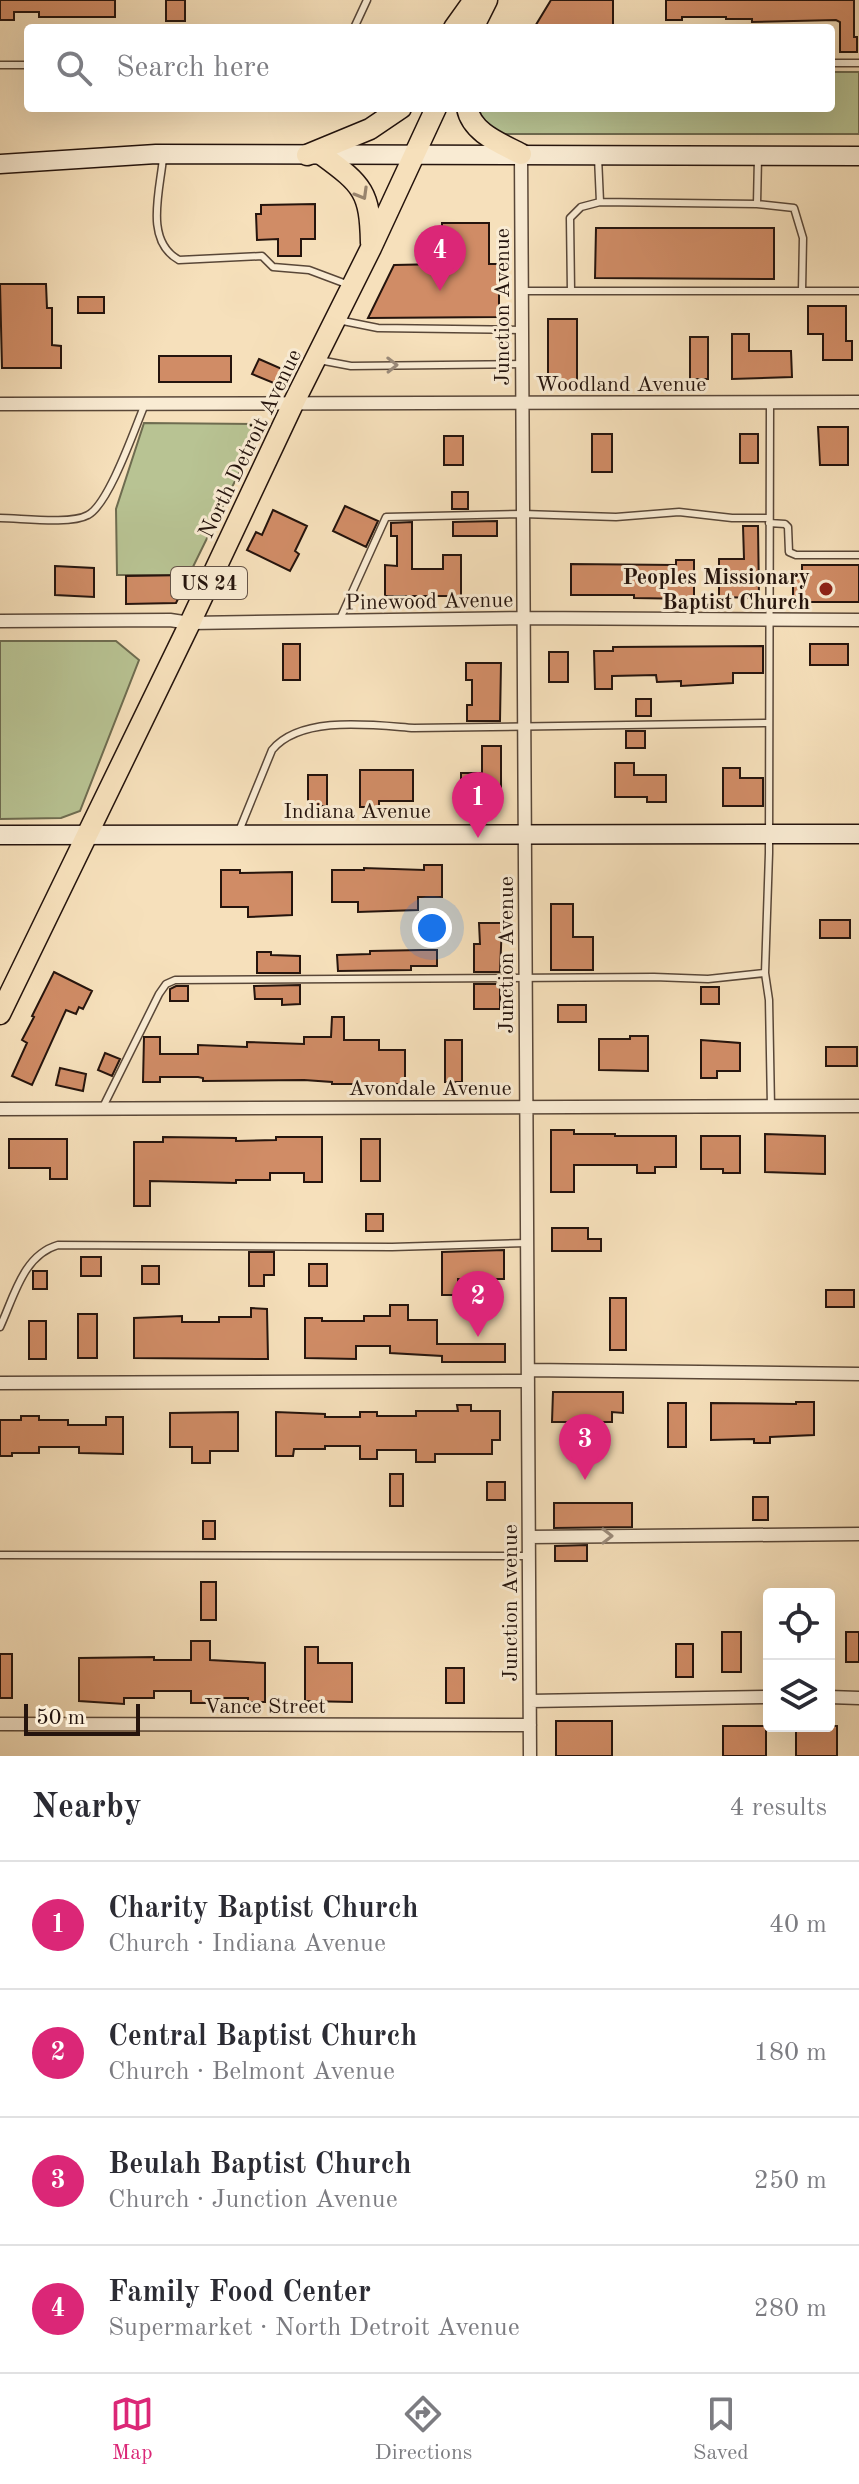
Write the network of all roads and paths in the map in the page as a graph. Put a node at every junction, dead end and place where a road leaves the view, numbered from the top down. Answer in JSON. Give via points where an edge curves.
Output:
{"nodes":[{"id":1,"x":367,"y":0,"type":"edge"},
{"id":2,"x":474,"y":0,"type":"edge"},
{"id":3,"x":487,"y":0,"type":"edge"},
{"id":4,"x":356,"y":24,"type":"edge"},
{"id":5,"x":457,"y":24,"type":"edge"},
{"id":6,"x":475,"y":24,"type":"edge"},
{"id":7,"x":835,"y":63,"type":"edge"},
{"id":8,"x":859,"y":63,"type":"edge"},
{"id":9,"x":0,"y":65,"type":"edge"},
{"id":10,"x":24,"y":65,"type":"edge"},
{"id":11,"x":397,"y":112,"type":"edge"},
{"id":12,"x":434,"y":112,"type":"edge"},
{"id":13,"x":468,"y":112,"type":"edge"},
{"id":14,"x":416,"y":153,"type":"junction"},
{"id":15,"x":164,"y":154,"type":"junction"},
{"id":16,"x":521,"y":154,"type":"junction"},
{"id":17,"x":598,"y":154,"type":"junction"},
{"id":18,"x":315,"y":155,"type":"junction"},
{"id":19,"x":758,"y":155,"type":"junction"},
{"id":20,"x":859,"y":156,"type":"edge"},
{"id":21,"x":4,"y":162,"type":"edge"},
{"id":22,"x":600,"y":202,"type":"junction"},
{"id":23,"x":757,"y":204,"type":"junction"},
{"id":24,"x":371,"y":248,"type":"junction"},
{"id":25,"x":352,"y":286,"type":"junction"},
{"id":26,"x":521,"y":291,"type":"junction"},
{"id":27,"x":571,"y":291,"type":"junction"},
{"id":28,"x":802,"y":291,"type":"junction"},
{"id":29,"x":859,"y":291,"type":"edge"},
{"id":30,"x":335,"y":320,"type":"junction"},
{"id":31,"x":521,"y":330,"type":"junction"},
{"id":32,"x":315,"y":359,"type":"junction"},
{"id":33,"x":522,"y":364,"type":"junction"},
{"id":34,"x":770,"y":402,"type":"junction"},
{"id":35,"x":859,"y":402,"type":"edge"},
{"id":36,"x":522,"y":403,"type":"junction"},
{"id":37,"x":0,"y":404,"type":"edge"},
{"id":38,"x":145,"y":404,"type":"junction"},
{"id":39,"x":293,"y":404,"type":"junction"},
{"id":40,"x":523,"y":514,"type":"junction"},
{"id":41,"x":0,"y":518,"type":"edge"},
{"id":42,"x":769,"y":520,"type":"junction"},
{"id":43,"x":859,"y":555,"type":"edge"},
{"id":44,"x":523,"y":618,"type":"junction"},
{"id":45,"x":769,"y":618,"type":"junction"},
{"id":46,"x":859,"y":620,"type":"edge"},
{"id":47,"x":0,"y":621,"type":"edge"},
{"id":48,"x":339,"y":622,"type":"junction"},
{"id":49,"x":190,"y":623,"type":"junction"},
{"id":50,"x":769,"y":723,"type":"junction"},
{"id":51,"x":524,"y":725,"type":"junction"},
{"id":52,"x":88,"y":834,"type":"junction"},
{"id":53,"x":238,"y":834,"type":"junction"},
{"id":54,"x":525,"y":834,"type":"junction"},
{"id":55,"x":768,"y":834,"type":"junction"},
{"id":56,"x":859,"y":834,"type":"edge"},
{"id":57,"x":0,"y":835,"type":"edge"},
{"id":58,"x":765,"y":973,"type":"junction"},
{"id":59,"x":526,"y":978,"type":"junction"},
{"id":60,"x":0,"y":1014,"type":"edge"},
{"id":61,"x":859,"y":1106,"type":"edge"},
{"id":62,"x":103,"y":1107,"type":"junction"},
{"id":63,"x":526,"y":1107,"type":"junction"},
{"id":64,"x":771,"y":1107,"type":"junction"},
{"id":65,"x":0,"y":1109,"type":"edge"},
{"id":66,"x":527,"y":1243,"type":"junction"},
{"id":67,"x":0,"y":1327,"type":"edge"},
{"id":68,"x":859,"y":1374,"type":"edge"},
{"id":69,"x":528,"y":1376,"type":"junction"},
{"id":70,"x":0,"y":1383,"type":"edge"},
{"id":71,"x":859,"y":1534,"type":"edge"},
{"id":72,"x":529,"y":1537,"type":"junction"},
{"id":73,"x":0,"y":1555,"type":"edge"},
{"id":74,"x":529,"y":1556,"type":"junction"},
{"id":75,"x":763,"y":1697,"type":"edge"},
{"id":76,"x":835,"y":1697,"type":"edge"},
{"id":77,"x":859,"y":1698,"type":"edge"},
{"id":78,"x":530,"y":1701,"type":"junction"},
{"id":79,"x":0,"y":1724,"type":"edge"},
{"id":80,"x":530,"y":1725,"type":"junction"},
{"id":81,"x":530,"y":1756,"type":"edge"}],
"edges":[{"from":1,"to":4,"type":"lane"},
{"from":2,"to":5,"type":"main road"},
{"from":3,"to":6,"type":"main road"},
{"from":7,"to":8,"type":"lane"},
{"from":9,"to":10,"type":"lane"},
{"from":11,"to":18,"type":"main road"},
{"from":12,"to":14,"type":"main road","name":"North Detroit Avenue","number":"US 24"},
{"from":13,"to":16,"type":"main road","via":[[478,128]]},
{"from":14,"to":16,"type":"street"},
{"from":14,"to":18,"type":"street"},
{"from":14,"to":24,"type":"main road","name":"North Detroit Avenue","number":"US 24"},
{"from":15,"to":18,"type":"street"},
{"from":15,"to":21,"type":"street"},
{"from":15,"to":25,"type":"lane","via":[[158,239],[168,254],[179,260],[262,256],[273,267],[309,270]]},
{"from":16,"to":17,"type":"street"},
{"from":16,"to":26,"type":"street","name":"Junction Avenue"},
{"from":17,"to":19,"type":"street"},
{"from":17,"to":22,"type":"lane"},
{"from":18,"to":24,"type":"main road","one_way":true,"via":[[362,189]]},
{"from":19,"to":20,"type":"street"},
{"from":19,"to":23,"type":"lane"},
{"from":22,"to":23,"type":"lane"},
{"from":22,"to":27,"type":"lane","via":[[581,207],[570,218]]},
{"from":23,"to":28,"type":"lane","via":[[794,208],[803,238]]},
{"from":24,"to":25,"type":"main road","name":"North Detroit Avenue","number":"US 24"},
{"from":25,"to":30,"type":"main road","name":"North Detroit Avenue","number":"US 24"},
{"from":26,"to":27,"type":"lane"},
{"from":26,"to":31,"type":"street","name":"Junction Avenue"},
{"from":27,"to":28,"type":"lane"},
{"from":28,"to":29,"type":"lane"},
{"from":30,"to":31,"type":"lane","via":[[378,328]]},
{"from":30,"to":32,"type":"main road","name":"North Detroit Avenue","number":"US 24"},
{"from":31,"to":33,"type":"street","name":"Junction Avenue"},
{"from":32,"to":33,"type":"lane","one_way":true,"via":[[351,366]]},
{"from":32,"to":39,"type":"main road","name":"North Detroit Avenue","number":"US 24"},
{"from":33,"to":36,"type":"street","name":"Junction Avenue"},
{"from":34,"to":35,"type":"street","name":"Woodland Avenue"},
{"from":34,"to":36,"type":"street","name":"Woodland Avenue"},
{"from":34,"to":42,"type":"lane"},
{"from":36,"to":39,"type":"street","name":"Woodland Avenue"},
{"from":36,"to":40,"type":"street","name":"Junction Avenue"},
{"from":37,"to":38,"type":"street","name":"Woodland Avenue"},
{"from":38,"to":39,"type":"street","name":"Woodland Avenue"},
{"from":38,"to":41,"type":"lane","via":[[106,496],[87,516]]},
{"from":39,"to":49,"type":"main road","name":"North Detroit Avenue","number":"US 24"},
{"from":40,"to":42,"type":"lane","via":[[616,517],[679,512]]},
{"from":40,"to":44,"type":"street","name":"Junction Avenue"},
{"from":40,"to":48,"type":"lane","via":[[386,517]]},
{"from":42,"to":43,"type":"lane","via":[[788,527],[789,552],[796,555]]},
{"from":42,"to":45,"type":"lane"},
{"from":44,"to":45,"type":"street","name":"Pinewood Avenue"},
{"from":44,"to":48,"type":"street","name":"Pinewood Avenue"},
{"from":44,"to":51,"type":"street","name":"Junction Avenue"},
{"from":45,"to":46,"type":"street","name":"Pinewood Avenue"},
{"from":45,"to":50,"type":"lane"},
{"from":47,"to":49,"type":"street","name":"Pinewood Avenue"},
{"from":48,"to":49,"type":"street","name":"Pinewood Avenue"},
{"from":49,"to":52,"type":"main road","name":"North Detroit Avenue","number":"US 24"},
{"from":50,"to":51,"type":"lane"},
{"from":50,"to":55,"type":"lane"},
{"from":51,"to":53,"type":"lane","via":[[371,724],[294,732],[272,750]]},
{"from":51,"to":54,"type":"street","name":"Junction Avenue"},
{"from":52,"to":53,"type":"street","name":"Indiana Avenue"},
{"from":52,"to":57,"type":"street","name":"Indiana Avenue"},
{"from":52,"to":60,"type":"main road","name":"North Detroit Avenue","number":"US 24"},
{"from":53,"to":54,"type":"street","name":"Indiana Avenue"},
{"from":54,"to":55,"type":"street","name":"Indiana Avenue"},
{"from":54,"to":59,"type":"street","name":"Junction Avenue"},
{"from":55,"to":56,"type":"street","name":"Indiana Avenue"},
{"from":55,"to":58,"type":"lane"},
{"from":58,"to":59,"type":"lane","via":[[708,979]]},
{"from":58,"to":64,"type":"lane"},
{"from":59,"to":62,"type":"lane","via":[[175,980],[159,994]]},
{"from":59,"to":63,"type":"street","name":"Junction Avenue"},
{"from":61,"to":64,"type":"street","name":"Avondale Avenue"},
{"from":62,"to":63,"type":"street","name":"Avondale Avenue"},
{"from":62,"to":65,"type":"street","name":"Avondale Avenue"},
{"from":63,"to":64,"type":"street","name":"Avondale Avenue"},
{"from":63,"to":66,"type":"street","name":"Junction Avenue"},
{"from":66,"to":67,"type":"lane","via":[[58,1245],[29,1264]]},
{"from":66,"to":69,"type":"street","name":"Junction Avenue"},
{"from":68,"to":69,"type":"street"},
{"from":69,"to":70,"type":"street"},
{"from":69,"to":72,"type":"street","name":"Junction Avenue"},
{"from":72,"to":71,"type":"street","one_way":true},
{"from":72,"to":74,"type":"street","name":"Junction Avenue"},
{"from":73,"to":74,"type":"lane"},
{"from":74,"to":78,"type":"street","name":"Junction Avenue"},
{"from":75,"to":78,"type":"street"},
{"from":76,"to":77,"type":"street"},
{"from":78,"to":80,"type":"street","name":"Junction Avenue"},
{"from":79,"to":80,"type":"street","name":"Vance Street"},
{"from":80,"to":81,"type":"street","name":"Junction Avenue"}]}
